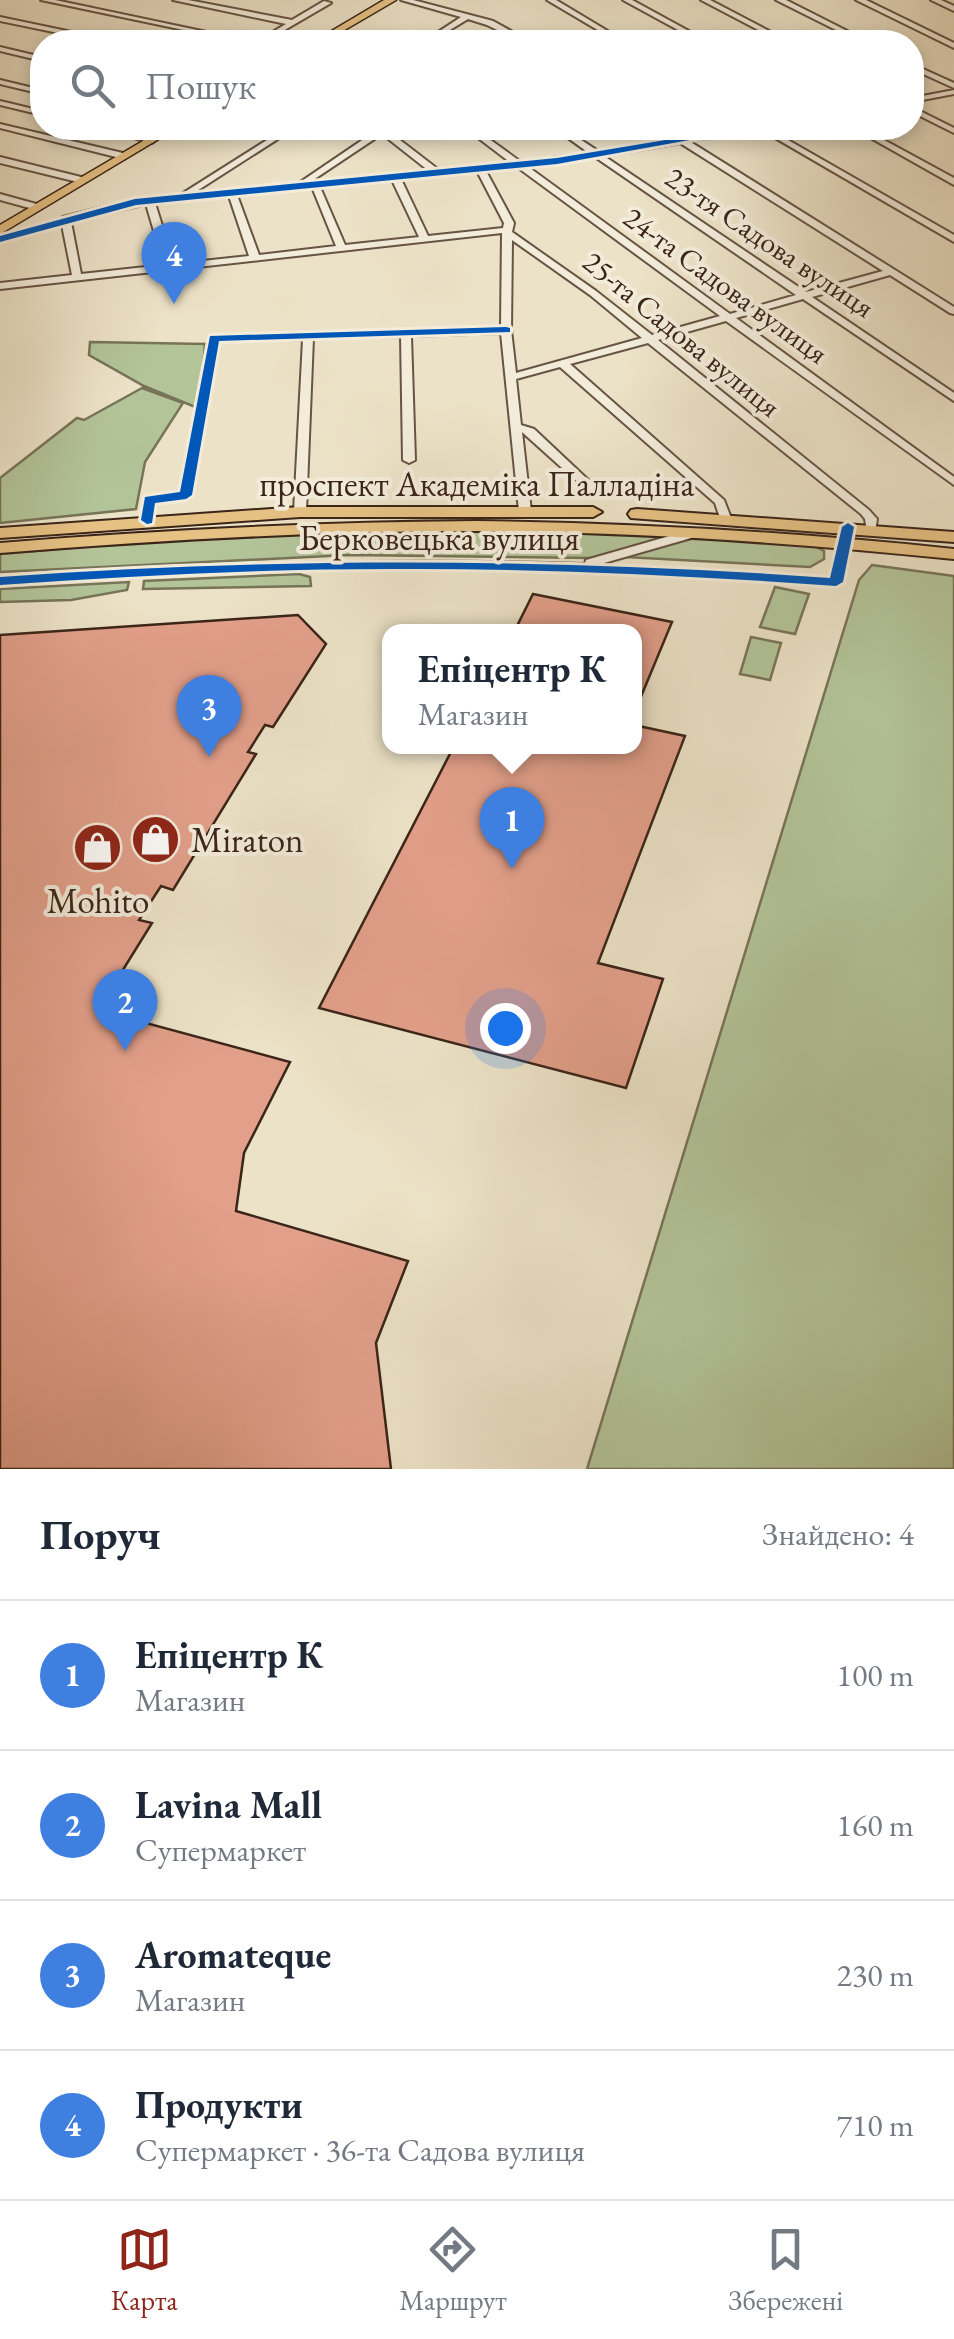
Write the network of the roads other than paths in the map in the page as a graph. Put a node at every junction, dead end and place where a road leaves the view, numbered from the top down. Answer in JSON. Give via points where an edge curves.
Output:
{"nodes":[{"id":1,"x":46,"y":0,"type":"edge"},
{"id":2,"x":177,"y":0,"type":"edge"},
{"id":3,"x":310,"y":0,"type":"edge"},
{"id":4,"x":390,"y":0,"type":"edge"},
{"id":5,"x":405,"y":0,"type":"edge"},
{"id":6,"x":551,"y":0,"type":"edge"},
{"id":7,"x":627,"y":0,"type":"edge"},
{"id":8,"x":705,"y":0,"type":"edge"},
{"id":9,"x":780,"y":0,"type":"edge"},
{"id":10,"x":860,"y":0,"type":"edge"},
{"id":11,"x":934,"y":0,"type":"edge"},
{"id":12,"x":954,"y":9,"type":"edge"},
{"id":13,"x":466,"y":17,"type":"junction"},
{"id":14,"x":0,"y":19,"type":"edge"},
{"id":15,"x":294,"y":23,"type":"junction"},
{"id":16,"x":53,"y":30,"type":"edge"},
{"id":17,"x":192,"y":30,"type":"edge"},
{"id":18,"x":281,"y":30,"type":"edge"},
{"id":19,"x":339,"y":30,"type":"edge"},
{"id":20,"x":445,"y":30,"type":"edge"},
{"id":21,"x":495,"y":30,"type":"edge"},
{"id":22,"x":602,"y":30,"type":"edge"},
{"id":23,"x":683,"y":30,"type":"edge"},
{"id":24,"x":763,"y":30,"type":"edge"},
{"id":25,"x":841,"y":30,"type":"edge"},
{"id":26,"x":921,"y":30,"type":"edge"},
{"id":27,"x":924,"y":31,"type":"edge"},
{"id":28,"x":954,"y":46,"type":"edge"},
{"id":29,"x":0,"y":49,"type":"edge"},
{"id":30,"x":30,"y":55,"type":"edge"},
{"id":31,"x":924,"y":73,"type":"edge"},
{"id":32,"x":0,"y":82,"type":"edge"},
{"id":33,"x":30,"y":89,"type":"edge"},
{"id":34,"x":954,"y":89,"type":"edge"},
{"id":35,"x":924,"y":97,"type":"edge"},
{"id":36,"x":0,"y":103,"type":"edge"},
{"id":37,"x":30,"y":111,"type":"edge"},
{"id":38,"x":924,"y":115,"type":"edge"},
{"id":39,"x":0,"y":126,"type":"edge"},
{"id":40,"x":954,"y":131,"type":"edge"},
{"id":41,"x":30,"y":133,"type":"edge"},
{"id":42,"x":58,"y":140,"type":"edge"},
{"id":43,"x":152,"y":140,"type":"edge"},
{"id":44,"x":272,"y":140,"type":"edge"},
{"id":45,"x":368,"y":140,"type":"edge"},
{"id":46,"x":397,"y":140,"type":"edge"},
{"id":47,"x":485,"y":140,"type":"edge"},
{"id":48,"x":576,"y":140,"type":"edge"},
{"id":49,"x":682,"y":140,"type":"joint"},
{"id":50,"x":783,"y":140,"type":"edge"},
{"id":51,"x":879,"y":140,"type":"edge"},
{"id":52,"x":597,"y":154,"type":"junction"},
{"id":53,"x":124,"y":156,"type":"junction"},
{"id":54,"x":0,"y":160,"type":"edge"},
{"id":55,"x":519,"y":164,"type":"junction"},
{"id":56,"x":480,"y":168,"type":"junction"},
{"id":57,"x":436,"y":172,"type":"junction"},
{"id":58,"x":395,"y":176,"type":"junction"},
{"id":59,"x":82,"y":180,"type":"junction"},
{"id":60,"x":954,"y":182,"type":"edge"},
{"id":61,"x":315,"y":184,"type":"junction"},
{"id":62,"x":300,"y":185,"type":"junction"},
{"id":63,"x":232,"y":192,"type":"junction"},
{"id":64,"x":0,"y":197,"type":"edge"},
{"id":65,"x":180,"y":198,"type":"junction"},
{"id":66,"x":150,"y":200,"type":"junction"},
{"id":67,"x":37,"y":206,"type":"junction"},
{"id":68,"x":66,"y":219,"type":"junction"},
{"id":69,"x":0,"y":230,"type":"edge"},
{"id":70,"x":507,"y":231,"type":"junction"},
{"id":71,"x":0,"y":239,"type":"edge"},
{"id":72,"x":954,"y":239,"type":"edge"},
{"id":73,"x":425,"y":240,"type":"junction"},
{"id":74,"x":342,"y":249,"type":"junction"},
{"id":75,"x":255,"y":258,"type":"junction"},
{"id":76,"x":170,"y":268,"type":"junction"},
{"id":77,"x":890,"y":272,"type":"junction"},
{"id":78,"x":77,"y":278,"type":"junction"},
{"id":79,"x":0,"y":286,"type":"edge"},
{"id":80,"x":802,"y":295,"type":"junction"},
{"id":81,"x":954,"y":312,"type":"edge"},
{"id":82,"x":728,"y":318,"type":"junction"},
{"id":83,"x":506,"y":330,"type":"junction"},
{"id":84,"x":406,"y":334,"type":"junction"},
{"id":85,"x":308,"y":336,"type":"junction"},
{"id":86,"x":649,"y":340,"type":"junction"},
{"id":87,"x":563,"y":364,"type":"junction"},
{"id":88,"x":513,"y":377,"type":"junction"},
{"id":89,"x":954,"y":398,"type":"edge"},
{"id":90,"x":517,"y":428,"type":"junction"},
{"id":91,"x":409,"y":460,"type":"dead end"},
{"id":92,"x":954,"y":482,"type":"edge"},
{"id":93,"x":595,"y":492,"type":"dead end"},
{"id":94,"x":525,"y":510,"type":"junction"},
{"id":95,"x":300,"y":512,"type":"junction"},
{"id":96,"x":725,"y":518,"type":"junction"},
{"id":97,"x":148,"y":520,"type":"junction"},
{"id":98,"x":871,"y":528,"type":"junction"},
{"id":99,"x":700,"y":531,"type":"junction"},
{"id":100,"x":0,"y":533,"type":"edge"},
{"id":101,"x":846,"y":534,"type":"junction"},
{"id":102,"x":954,"y":537,"type":"edge"},
{"id":103,"x":0,"y":548,"type":"edge"},
{"id":104,"x":954,"y":554,"type":"edge"},
{"id":105,"x":579,"y":566,"type":"junction"},
{"id":106,"x":0,"y":581,"type":"edge"}],
"edges":[{"from":1,"to":17,"type":"street"},
{"from":2,"to":15,"type":"street"},
{"from":3,"to":15,"type":"street","via":[[327,3]]},
{"from":4,"to":19,"type":"main road"},
{"from":5,"to":13,"type":"street"},
{"from":6,"to":22,"type":"street"},
{"from":7,"to":23,"type":"street"},
{"from":8,"to":24,"type":"street"},
{"from":9,"to":25,"type":"street"},
{"from":10,"to":26,"type":"street"},
{"from":11,"to":12,"type":"street"},
{"from":13,"to":20,"type":"street"},
{"from":13,"to":21,"type":"street"},
{"from":14,"to":16,"type":"street"},
{"from":15,"to":18,"type":"street"},
{"from":27,"to":28,"type":"street"},
{"from":29,"to":30,"type":"street"},
{"from":31,"to":34,"type":"street"},
{"from":32,"to":33,"type":"street"},
{"from":34,"to":35,"type":"street"},
{"from":36,"to":37,"type":"street"},
{"from":38,"to":40,"type":"street"},
{"from":39,"to":41,"type":"street"},
{"from":42,"to":53,"type":"street"},
{"from":43,"to":53,"type":"main road"},
{"from":44,"to":65,"type":"street"},
{"from":45,"to":62,"type":"street"},
{"from":46,"to":57,"type":"street"},
{"from":47,"to":55,"type":"street","name":"24-та Садова вулиця"},
{"from":48,"to":52,"type":"street","name":"23-тя Садова вулиця"},
{"from":49,"to":52,"type":"street"},
{"from":49,"to":77,"type":"street"},
{"from":50,"to":72,"type":"street"},
{"from":51,"to":60,"type":"street"},
{"from":52,"to":55,"type":"street"},
{"from":52,"to":80,"type":"street","name":"23-тя Садова вулиця"},
{"from":53,"to":59,"type":"main road"},
{"from":54,"to":59,"type":"street"},
{"from":55,"to":56,"type":"street"},
{"from":55,"to":82,"type":"street","name":"24-та Садова вулиця"},
{"from":56,"to":57,"type":"street"},
{"from":56,"to":70,"type":"street"},
{"from":57,"to":58,"type":"street"},
{"from":58,"to":61,"type":"street"},
{"from":58,"to":73,"type":"street"},
{"from":59,"to":67,"type":"main road"},
{"from":61,"to":62,"type":"street"},
{"from":61,"to":74,"type":"street"},
{"from":62,"to":63,"type":"street"},
{"from":63,"to":65,"type":"street"},
{"from":63,"to":75,"type":"street"},
{"from":64,"to":67,"type":"street"},
{"from":65,"to":66,"type":"street"},
{"from":66,"to":68,"type":"street"},
{"from":66,"to":76,"type":"street"},
{"from":67,"to":69,"type":"main road"},
{"from":68,"to":71,"type":"street"},
{"from":68,"to":78,"type":"street"},
{"from":70,"to":73,"type":"street"},
{"from":70,"to":83,"type":"street"},
{"from":70,"to":86,"type":"street","name":"25-та Садова вулиця"},
{"from":73,"to":74,"type":"street"},
{"from":74,"to":75,"type":"street"},
{"from":75,"to":76,"type":"street"},
{"from":76,"to":78,"type":"street"},
{"from":77,"to":80,"type":"street"},
{"from":77,"to":81,"type":"street"},
{"from":78,"to":79,"type":"street"},
{"from":80,"to":82,"type":"street"},
{"from":80,"to":89,"type":"street","name":"23-тя Садова вулиця"},
{"from":82,"to":86,"type":"street"},
{"from":82,"to":92,"type":"street","name":"24-та Садова вулиця"},
{"from":83,"to":84,"type":"street"},
{"from":83,"to":88,"type":"street"},
{"from":84,"to":85,"type":"street"},
{"from":84,"to":91,"type":"street"},
{"from":85,"to":95,"type":"street"},
{"from":85,"to":97,"type":"street","via":[[214,338],[186,494],[149,500]]},
{"from":86,"to":87,"type":"street"},
{"from":86,"to":98,"type":"street","name":"25-та Садова вулиця","via":[[865,512]]},
{"from":87,"to":88,"type":"street"},
{"from":87,"to":96,"type":"street","via":[[720,502]]},
{"from":88,"to":90,"type":"street"},
{"from":90,"to":93,"type":"street","via":[[530,431]]},
{"from":90,"to":94,"type":"street"},
{"from":94,"to":95,"type":"highway","name":"проспект Академіка Палладіна"},
{"from":94,"to":96,"type":"highway","name":"проспект Академіка Палладіна"},
{"from":95,"to":97,"type":"highway","name":"проспект Академіка Палладіна"},
{"from":96,"to":101,"type":"highway","name":"проспект Академіка Палладіна"},
{"from":97,"to":100,"type":"highway","name":"проспект Академіка Палладіна"},
{"from":98,"to":101,"type":"highway","name":"проспект Академіка Палладіна"},
{"from":98,"to":102,"type":"highway","name":"проспект Академіка Палладіна"},
{"from":99,"to":101,"type":"highway","name":"проспект Академіка Палладіна"},
{"from":99,"to":103,"type":"highway","name":"проспект Академіка Палладіна","via":[[304,526]]},
{"from":99,"to":105,"type":"street"},
{"from":101,"to":104,"type":"highway","name":"проспект Академіка Палладіна"},
{"from":101,"to":105,"type":"street","name":"Берковецька вулиця","via":[[836,582]]},
{"from":105,"to":106,"type":"street","name":"Берковецька вулиця","via":[[330,564]]}]}
